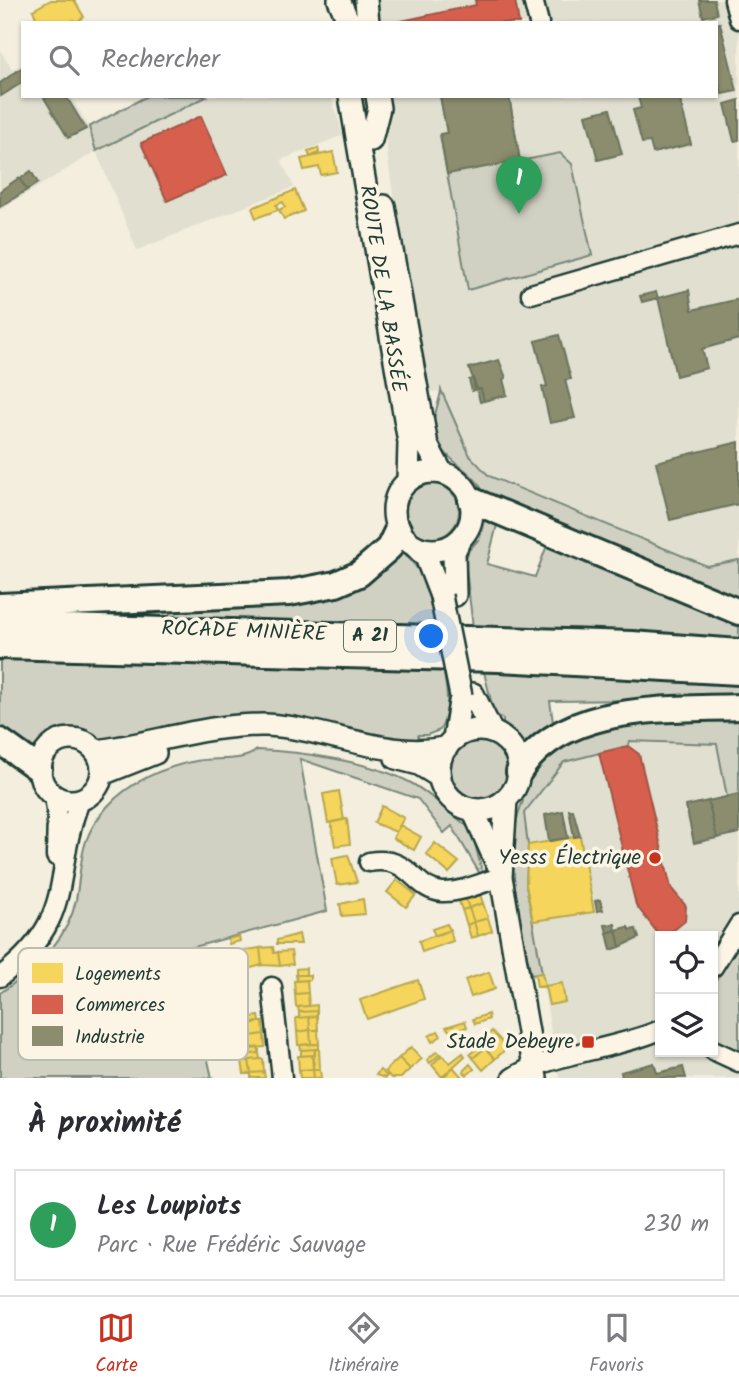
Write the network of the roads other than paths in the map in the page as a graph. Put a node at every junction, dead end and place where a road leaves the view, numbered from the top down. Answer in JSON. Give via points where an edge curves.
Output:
{"nodes":[{"id":1,"x":326,"y":0,"type":"edge"},
{"id":2,"x":339,"y":0,"type":"edge"},
{"id":3,"x":366,"y":0,"type":"edge"},
{"id":4,"x":533,"y":0,"type":"edge"},
{"id":5,"x":734,"y":0,"type":"edge"},
{"id":6,"x":739,"y":19,"type":"edge"},
{"id":7,"x":333,"y":21,"type":"edge"},
{"id":8,"x":348,"y":21,"type":"edge"},
{"id":9,"x":368,"y":21,"type":"edge"},
{"id":10,"x":538,"y":21,"type":"edge"},
{"id":11,"x":350,"y":98,"type":"edge"},
{"id":12,"x":363,"y":98,"type":"edge"},
{"id":13,"x":377,"y":98,"type":"edge"},
{"id":14,"x":372,"y":140,"type":"junction"},
{"id":15,"x":739,"y":234,"type":"edge"},
{"id":16,"x":531,"y":294,"type":"dead end"},
{"id":17,"x":442,"y":473,"type":"junction"},
{"id":18,"x":408,"y":481,"type":"junction"},
{"id":19,"x":471,"y":500,"type":"junction"},
{"id":20,"x":407,"y":537,"type":"junction"},
{"id":21,"x":460,"y":539,"type":"junction"},
{"id":22,"x":448,"y":596,"type":"junction"},
{"id":23,"x":0,"y":606,"type":"edge"},
{"id":24,"x":739,"y":612,"type":"edge"},
{"id":25,"x":0,"y":625,"type":"edge"},
{"id":26,"x":0,"y":646,"type":"edge"},
{"id":27,"x":739,"y":652,"type":"edge"},
{"id":28,"x":739,"y":672,"type":"edge"},
{"id":29,"x":467,"y":695,"type":"junction"},
{"id":30,"x":739,"y":707,"type":"edge"},
{"id":31,"x":492,"y":732,"type":"junction"},
{"id":32,"x":0,"y":741,"type":"edge"},
{"id":33,"x":451,"y":743,"type":"junction"},
{"id":34,"x":96,"y":751,"type":"junction"},
{"id":35,"x":39,"y":769,"type":"junction"},
{"id":36,"x":519,"y":772,"type":"junction"},
{"id":37,"x":102,"y":774,"type":"junction"},
{"id":38,"x":440,"y":777,"type":"junction"},
{"id":39,"x":54,"y":796,"type":"junction"},
{"id":40,"x":80,"y":800,"type":"junction"},
{"id":41,"x":506,"y":800,"type":"junction"},
{"id":42,"x":473,"y":810,"type":"junction"},
{"id":43,"x":369,"y":862,"type":"dead end"},
{"id":44,"x":501,"y":877,"type":"junction"},
{"id":45,"x":739,"y":925,"type":"edge"},
{"id":46,"x":21,"y":948,"type":"edge"},
{"id":47,"x":33,"y":948,"type":"edge"},
{"id":48,"x":18,"y":951,"type":"edge"},
{"id":49,"x":718,"y":959,"type":"edge"},
{"id":50,"x":18,"y":961,"type":"edge"},
{"id":51,"x":0,"y":967,"type":"edge"},
{"id":52,"x":0,"y":976,"type":"edge"},
{"id":53,"x":272,"y":987,"type":"dead end"},
{"id":54,"x":655,"y":1032,"type":"edge"},
{"id":55,"x":718,"y":1052,"type":"edge"},
{"id":56,"x":739,"y":1062,"type":"edge"},
{"id":57,"x":535,"y":1073,"type":"edge"},
{"id":58,"x":282,"y":1078,"type":"edge"},
{"id":59,"x":512,"y":1078,"type":"edge"}],
"edges":[{"from":1,"to":7,"type":"main road"},
{"from":2,"to":8,"type":"main road"},
{"from":3,"to":9,"type":"main road"},
{"from":4,"to":10,"type":"street"},
{"from":5,"to":6,"type":"street"},
{"from":11,"to":18,"type":"main road","name":"ROUTE DE LA BASSÉE","via":[[409,442]]},
{"from":12,"to":14,"type":"main road","name":"ROUTE DE LA BASSÉE"},
{"from":13,"to":14,"type":"main road"},
{"from":14,"to":17,"type":"main road","name":"ROUTE DE LA BASSÉE","via":[[427,445]]},
{"from":15,"to":16,"type":"street"},
{"from":17,"to":18,"type":"main road","via":[[424,473]]},
{"from":17,"to":19,"type":"main road","via":[[463,485]]},
{"from":18,"to":20,"type":"main road","via":[[395,503]]},
{"from":19,"to":21,"type":"main road","via":[[471,521]]},
{"from":19,"to":24,"type":"highway"},
{"from":20,"to":21,"type":"main road","via":[[435,550]]},
{"from":20,"to":22,"type":"main road","via":[[426,557]]},
{"from":20,"to":23,"type":"highway","via":[[359,574],[337,584],[289,593]]},
{"from":21,"to":22,"type":"main road"},
{"from":22,"to":29,"type":"main road","bridge":true},
{"from":25,"to":27,"type":"highway","name":"ROCADE MINIÈRE","number":"A 21","via":[[632,644]]},
{"from":26,"to":28,"type":"highway","name":"ROCADE MINIÈRE","number":"A 21","via":[[499,659]]},
{"from":29,"to":31,"type":"main road"},
{"from":29,"to":33,"type":"main road"},
{"from":30,"to":36,"type":"highway","via":[[638,712],[590,721],[555,736],[532,754]]},
{"from":31,"to":33,"type":"main road","via":[[466,733]]},
{"from":31,"to":36,"type":"main road","via":[[511,745]]},
{"from":32,"to":35,"type":"highway"},
{"from":33,"to":34,"type":"main road","via":[[433,751],[411,750],[294,727],[244,725]]},
{"from":33,"to":38,"type":"main road"},
{"from":34,"to":35,"type":"main road","via":[[75,738],[60,740],[46,751]]},
{"from":34,"to":37,"type":"main road"},
{"from":35,"to":39,"type":"main road","via":[[45,788]]},
{"from":36,"to":41,"type":"main road"},
{"from":37,"to":38,"type":"main road","via":[[176,746],[262,735],[296,737],[398,758]]},
{"from":37,"to":40,"type":"main road","via":[[95,790]]},
{"from":38,"to":42,"type":"main road","via":[[452,799]]},
{"from":39,"to":40,"type":"main road"},
{"from":39,"to":46,"type":"street","via":[[57,833],[49,902]]},
{"from":40,"to":47,"type":"street","via":[[69,833],[58,903]]},
{"from":41,"to":42,"type":"main road","via":[[496,807]]},
{"from":41,"to":44,"type":"main road"},
{"from":42,"to":44,"type":"main road"},
{"from":43,"to":44,"type":"street","via":[[400,864],[430,888],[444,892]]},
{"from":44,"to":57,"type":"main road"},
{"from":45,"to":49,"type":"street"},
{"from":48,"to":51,"type":"street"},
{"from":50,"to":52,"type":"street"},
{"from":53,"to":58,"type":"street"},
{"from":54,"to":57,"type":"street"},
{"from":55,"to":56,"type":"street"},
{"from":57,"to":59,"type":"street"}]}
